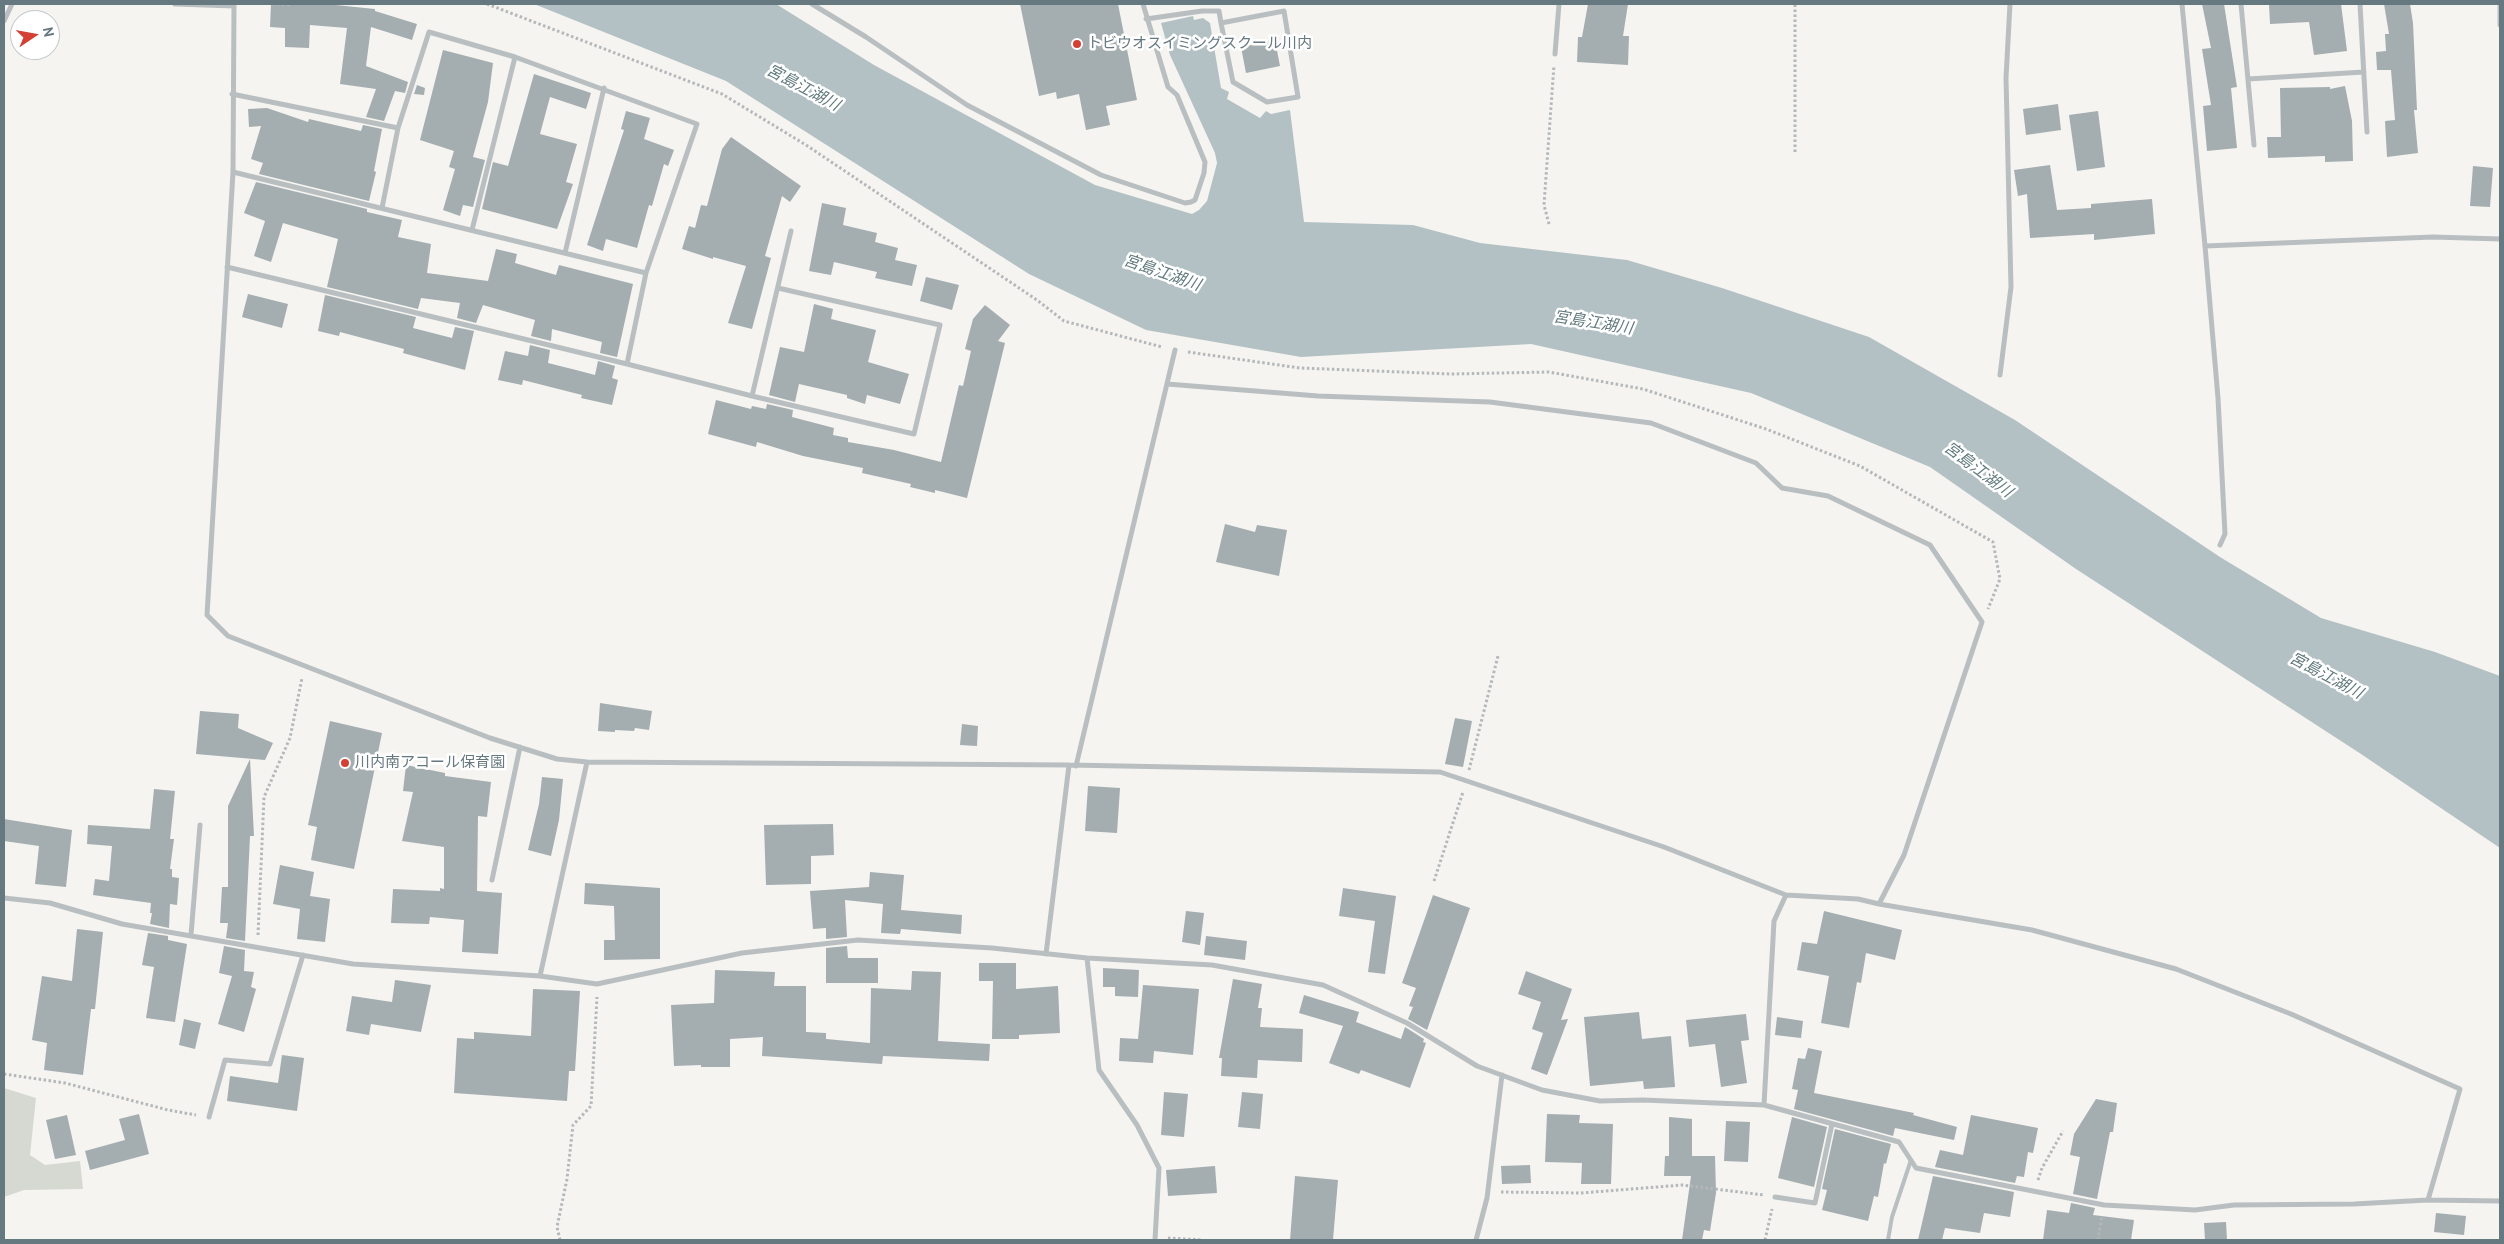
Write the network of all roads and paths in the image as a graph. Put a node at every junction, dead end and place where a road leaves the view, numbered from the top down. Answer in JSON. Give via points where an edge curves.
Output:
{"nodes":[{"id":1,"x":12,"y":4,"type":"edge"},
{"id":2,"x":174,"y":4,"type":"edge"},
{"id":3,"x":272,"y":4,"type":"edge"},
{"id":4,"x":487,"y":4,"type":"edge"},
{"id":5,"x":812,"y":4,"type":"edge"},
{"id":6,"x":1143,"y":4,"type":"edge"},
{"id":7,"x":1283,"y":4,"type":"edge"},
{"id":8,"x":1559,"y":4,"type":"edge"},
{"id":9,"x":1795,"y":4,"type":"edge"},
{"id":10,"x":2010,"y":4,"type":"edge"},
{"id":11,"x":2182,"y":4,"type":"edge"},
{"id":12,"x":2240,"y":4,"type":"edge"},
{"id":13,"x":2360,"y":4,"type":"edge"},
{"id":14,"x":2500,"y":4,"type":"edge"},
{"id":15,"x":234,"y":5,"type":"edge"},
{"id":16,"x":291,"y":5,"type":"dead end"},
{"id":17,"x":1284,"y":11,"type":"junction"},
{"id":18,"x":1146,"y":18,"type":"junction"},
{"id":19,"x":4,"y":22,"type":"edge"},
{"id":20,"x":1221,"y":23,"type":"junction"},
{"id":21,"x":2500,"y":25,"type":"edge"},
{"id":22,"x":1555,"y":54,"type":"joint"},
{"id":23,"x":516,"y":57,"type":"junction"},
{"id":24,"x":2364,"y":72,"type":"junction"},
{"id":25,"x":2248,"y":79,"type":"junction"},
{"id":26,"x":604,"y":88,"type":"junction"},
{"id":27,"x":232,"y":94,"type":"junction"},
{"id":28,"x":398,"y":128,"type":"junction"},
{"id":29,"x":2367,"y":132,"type":"dead end"},
{"id":30,"x":2254,"y":145,"type":"dead end"},
{"id":31,"x":1795,"y":152,"type":"dead end"},
{"id":32,"x":233,"y":172,"type":"junction"},
{"id":33,"x":382,"y":208,"type":"junction"},
{"id":34,"x":1549,"y":224,"type":"dead end"},
{"id":35,"x":472,"y":230,"type":"junction"},
{"id":36,"x":791,"y":231,"type":"dead end"},
{"id":37,"x":2500,"y":238,"type":"edge"},
{"id":38,"x":2205,"y":246,"type":"junction"},
{"id":39,"x":565,"y":253,"type":"junction"},
{"id":40,"x":227,"y":267,"type":"junction"},
{"id":41,"x":646,"y":273,"type":"junction"},
{"id":42,"x":778,"y":288,"type":"junction"},
{"id":43,"x":1175,"y":350,"type":"joint"},
{"id":44,"x":627,"y":364,"type":"junction"},
{"id":45,"x":2000,"y":375,"type":"dead end"},
{"id":46,"x":1167,"y":384,"type":"junction"},
{"id":47,"x":752,"y":396,"type":"junction"},
{"id":48,"x":2220,"y":545,"type":"dead end"},
{"id":49,"x":305,"y":666,"type":"junction"},
{"id":50,"x":520,"y":747,"type":"junction"},
{"id":51,"x":587,"y":762,"type":"junction"},
{"id":52,"x":1069,"y":765,"type":"junction"},
{"id":53,"x":1076,"y":766,"type":"junction"},
{"id":54,"x":200,"y":825,"type":"dead end"},
{"id":55,"x":492,"y":880,"type":"dead end"},
{"id":56,"x":1786,"y":894,"type":"junction"},
{"id":57,"x":4,"y":898,"type":"edge"},
{"id":58,"x":1879,"y":904,"type":"junction"},
{"id":59,"x":191,"y":935,"type":"junction"},
{"id":60,"x":257,"y":946,"type":"junction"},
{"id":61,"x":1046,"y":954,"type":"junction"},
{"id":62,"x":302,"y":955,"type":"junction"},
{"id":63,"x":1087,"y":958,"type":"junction"},
{"id":64,"x":540,"y":976,"type":"junction"},
{"id":65,"x":597,"y":984,"type":"junction"},
{"id":66,"x":4,"y":1074,"type":"edge"},
{"id":67,"x":1502,"y":1075,"type":"junction"},
{"id":68,"x":1764,"y":1105,"type":"junction"},
{"id":69,"x":209,"y":1117,"type":"joint"},
{"id":70,"x":1832,"y":1124,"type":"junction"},
{"id":71,"x":2063,"y":1131,"type":"dead end"},
{"id":72,"x":1911,"y":1160,"type":"junction"},
{"id":73,"x":1488,"y":1192,"type":"junction"},
{"id":74,"x":2035,"y":1192,"type":"junction"},
{"id":75,"x":1775,"y":1197,"type":"junction"},
{"id":76,"x":2428,"y":1200,"type":"junction"},
{"id":77,"x":2500,"y":1201,"type":"edge"},
{"id":78,"x":2104,"y":1204,"type":"junction"},
{"id":79,"x":1155,"y":1239,"type":"edge"},
{"id":80,"x":560,"y":1240,"type":"edge"},
{"id":81,"x":1202,"y":1240,"type":"edge"},
{"id":82,"x":1476,"y":1240,"type":"edge"},
{"id":83,"x":1765,"y":1240,"type":"edge"},
{"id":84,"x":1888,"y":1240,"type":"edge"},
{"id":85,"x":2098,"y":1240,"type":"edge"}],
"edges":[{"from":1,"to":19,"type":"street"},
{"from":2,"to":15,"type":"street"},
{"from":3,"to":16,"type":"path"},
{"from":4,"to":43,"type":"path","via":[[722,94],[806,145],[1064,321]]},
{"from":5,"to":18,"type":"street","via":[[967,105],[1092,171],[1185,203],[1191,202],[1195,200],[1205,162],[1177,95],[1168,87]]},
{"from":6,"to":18,"type":"street"},
{"from":7,"to":17,"type":"street"},
{"from":8,"to":22,"type":"street"},
{"from":9,"to":31,"type":"path"},
{"from":10,"to":45,"type":"street","via":[[2006,78],[2011,287]]},
{"from":11,"to":38,"type":"street"},
{"from":12,"to":25,"type":"street"},
{"from":13,"to":24,"type":"street"},
{"from":14,"to":21,"type":"street"},
{"from":15,"to":27,"type":"street"},
{"from":17,"to":20,"type":"street"},
{"from":17,"to":20,"type":"street","via":[[1298,97],[1267,102],[1232,82]]},
{"from":18,"to":20,"type":"street","via":[[1219,11]]},
{"from":22,"to":34,"type":"path","via":[[1544,205]]},
{"from":23,"to":26,"type":"street"},
{"from":23,"to":28,"type":"street","via":[[429,32]]},
{"from":23,"to":35,"type":"street"},
{"from":24,"to":25,"type":"street"},
{"from":24,"to":29,"type":"street"},
{"from":25,"to":30,"type":"street"},
{"from":26,"to":39,"type":"street"},
{"from":26,"to":41,"type":"street","via":[[697,124]]},
{"from":27,"to":28,"type":"street"},
{"from":27,"to":32,"type":"street"},
{"from":28,"to":33,"type":"street"},
{"from":32,"to":33,"type":"street"},
{"from":32,"to":40,"type":"street"},
{"from":33,"to":35,"type":"street"},
{"from":35,"to":39,"type":"street"},
{"from":36,"to":42,"type":"street"},
{"from":37,"to":38,"type":"street","via":[[2433,237]]},
{"from":38,"to":48,"type":"street","via":[[2225,534]]},
{"from":39,"to":41,"type":"street"},
{"from":40,"to":44,"type":"street"},
{"from":40,"to":49,"type":"street","via":[[207,615],[228,636]]},
{"from":41,"to":44,"type":"street"},
{"from":42,"to":47,"type":"street"},
{"from":42,"to":47,"type":"street","via":[[940,325],[921,407],[914,434]]},
{"from":43,"to":46,"type":"street"},
{"from":44,"to":47,"type":"street"},
{"from":46,"to":53,"type":"street"},
{"from":46,"to":58,"type":"street","via":[[1318,396],[1490,402],[1652,423],[1756,463],[1782,488],[1828,496],[1930,545],[1982,622],[1904,855]]},
{"from":49,"to":50,"type":"street"},
{"from":49,"to":60,"type":"path","via":[[290,738],[264,797]]},
{"from":50,"to":51,"type":"street","via":[[557,759]]},
{"from":50,"to":55,"type":"street"},
{"from":51,"to":52,"type":"street"},
{"from":51,"to":64,"type":"street"},
{"from":52,"to":53,"type":"street"},
{"from":52,"to":61,"type":"street"},
{"from":53,"to":56,"type":"street","via":[[1440,772],[1664,847]]},
{"from":54,"to":59,"type":"street"},
{"from":56,"to":58,"type":"street","via":[[1858,899]]},
{"from":56,"to":68,"type":"street","via":[[1774,921]]},
{"from":57,"to":59,"type":"street","via":[[50,904],[122,924]]},
{"from":58,"to":76,"type":"street","via":[[2032,930],[2176,969],[2291,1014],[2460,1089]]},
{"from":59,"to":60,"type":"street"},
{"from":60,"to":62,"type":"street"},
{"from":61,"to":63,"type":"street"},
{"from":61,"to":65,"type":"street","via":[[858,940],[742,953]]},
{"from":62,"to":64,"type":"street","via":[[353,964]]},
{"from":62,"to":69,"type":"street","via":[[270,1064],[225,1060]]},
{"from":63,"to":67,"type":"street","via":[[1212,964],[1323,985],[1399,1018],[1477,1066]]},
{"from":63,"to":79,"type":"street","via":[[1099,1070],[1159,1168]]},
{"from":64,"to":65,"type":"street"},
{"from":65,"to":80,"type":"path","via":[[591,1106],[573,1125],[557,1227]]},
{"from":66,"to":69,"type":"path","via":[[65,1083],[159,1108]]},
{"from":67,"to":68,"type":"street","via":[[1542,1090],[1600,1101]]},
{"from":67,"to":73,"type":"street"},
{"from":68,"to":70,"type":"street"},
{"from":70,"to":72,"type":"street","via":[[1899,1142]]},
{"from":70,"to":75,"type":"street","via":[[1815,1203]]},
{"from":71,"to":74,"type":"path","via":[[2042,1168]]},
{"from":72,"to":74,"type":"street","via":[[1916,1168]]},
{"from":72,"to":84,"type":"lane","via":[[1892,1217]]},
{"from":73,"to":75,"type":"path","via":[[1581,1193],[1682,1185]]},
{"from":73,"to":82,"type":"street"},
{"from":74,"to":78,"type":"street"},
{"from":75,"to":83,"type":"path"},
{"from":76,"to":77,"type":"street"},
{"from":76,"to":78,"type":"street","via":[[2234,1204],[2195,1210]]},
{"from":78,"to":85,"type":"path"},
{"from":79,"to":81,"type":"path"}]}
